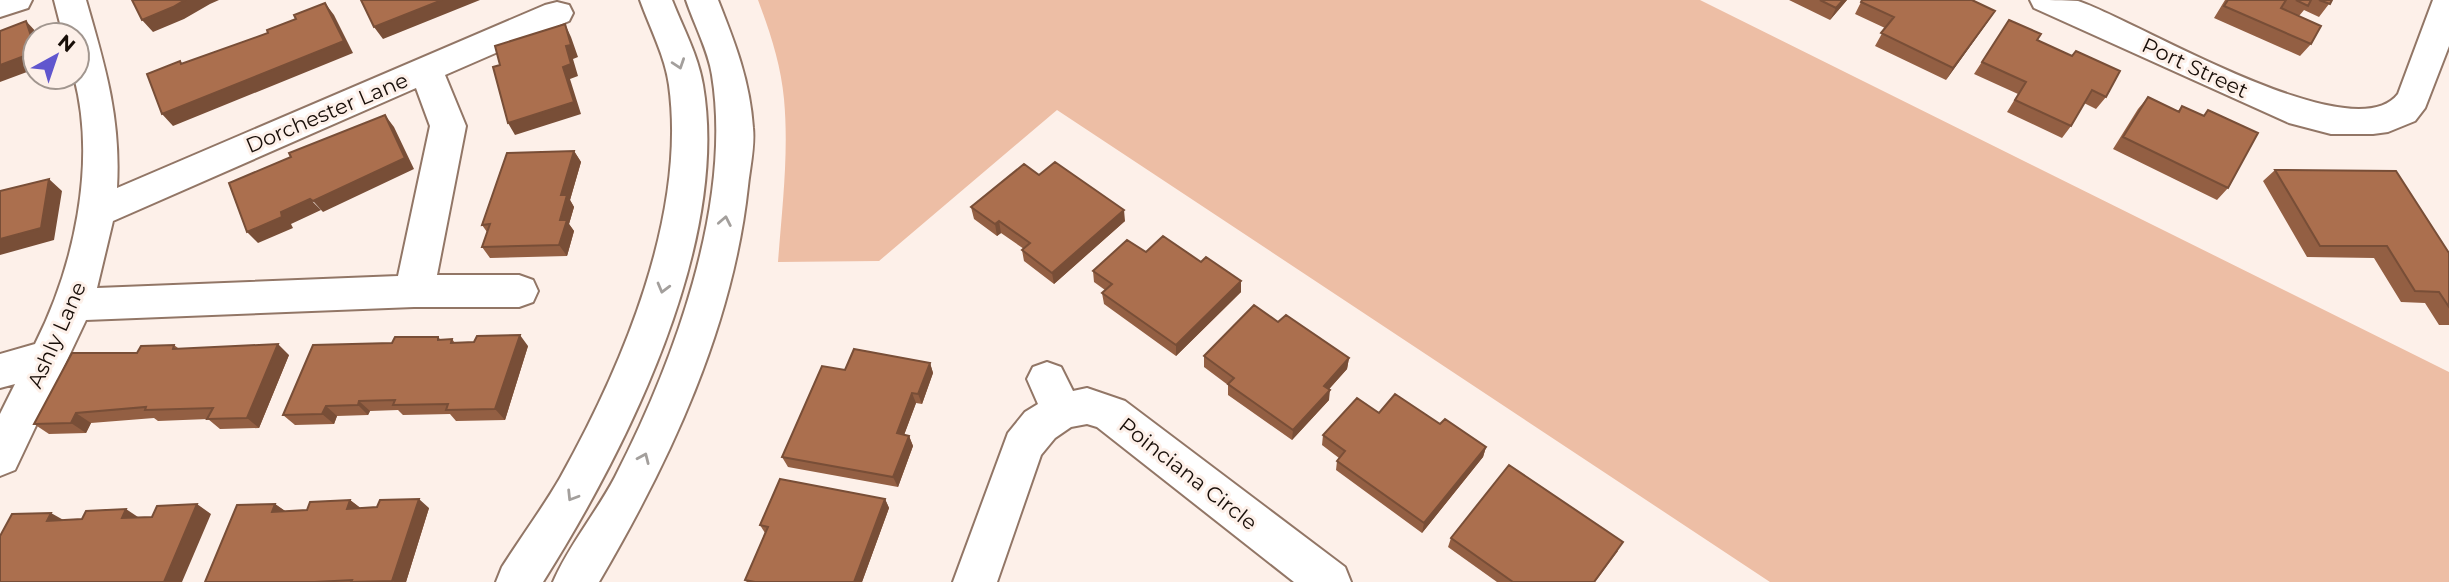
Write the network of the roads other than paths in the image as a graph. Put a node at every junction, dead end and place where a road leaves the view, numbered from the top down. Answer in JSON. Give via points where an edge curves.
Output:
{"nodes":[{"id":1,"x":16,"y":0,"type":"edge"},
{"id":2,"x":70,"y":0,"type":"edge"},
{"id":3,"x":656,"y":0,"type":"edge"},
{"id":4,"x":702,"y":0,"type":"edge"},
{"id":5,"x":2046,"y":0,"type":"edge"},
{"id":6,"x":2449,"y":0,"type":"edge"},
{"id":7,"x":0,"y":6,"type":"edge"},
{"id":8,"x":557,"y":13,"type":"dead end"},
{"id":9,"x":426,"y":71,"type":"junction"},
{"id":10,"x":96,"y":212,"type":"junction"},
{"id":11,"x":414,"y":291,"type":"junction"},
{"id":12,"x":519,"y":291,"type":"dead end"},
{"id":13,"x":74,"y":305,"type":"junction"},
{"id":14,"x":47,"y":358,"type":"junction"},
{"id":15,"x":0,"y":371,"type":"edge"},
{"id":16,"x":0,"y":457,"type":"edge"},
{"id":17,"x":518,"y":582,"type":"edge"},
{"id":18,"x":575,"y":582,"type":"edge"},
{"id":19,"x":975,"y":582,"type":"edge"},
{"id":20,"x":1329,"y":582,"type":"edge"}],
"edges":[{"from":1,"to":7,"type":"street"},
{"from":2,"to":10,"type":"street","name":"Ashly Lane","via":[[94,87],[100,152]]},
{"from":3,"to":17,"type":"street","one_way":true,"via":[[686,84],[691,138],[681,213],[662,294],[581,480]]},
{"from":18,"to":4,"type":"street","one_way":true,"via":[[630,490],[710,295],[727,210],[736,130],[729,72]]},
{"from":5,"to":6,"type":"street","name":"Port Street","via":[[2258,97],[2301,114],[2349,122],[2388,119],[2403,112],[2413,99]]},
{"from":8,"to":9,"type":"street","name":"Dorchester Lane"},
{"from":9,"to":10,"type":"street","name":"Dorchester Lane"},
{"from":9,"to":11,"type":"street","via":[[448,126]]},
{"from":10,"to":13,"type":"street","name":"Ashly Lane"},
{"from":11,"to":12,"type":"street"},
{"from":11,"to":13,"type":"street"},
{"from":13,"to":14,"type":"street","name":"Ashly Lane"},
{"from":14,"to":15,"type":"street"},
{"from":14,"to":16,"type":"street","name":"Ashly Lane"},
{"from":19,"to":20,"type":"street","name":"Poinciana Circle","via":[[1023,446],[1040,425],[1054,395],[1111,414]]}]}
